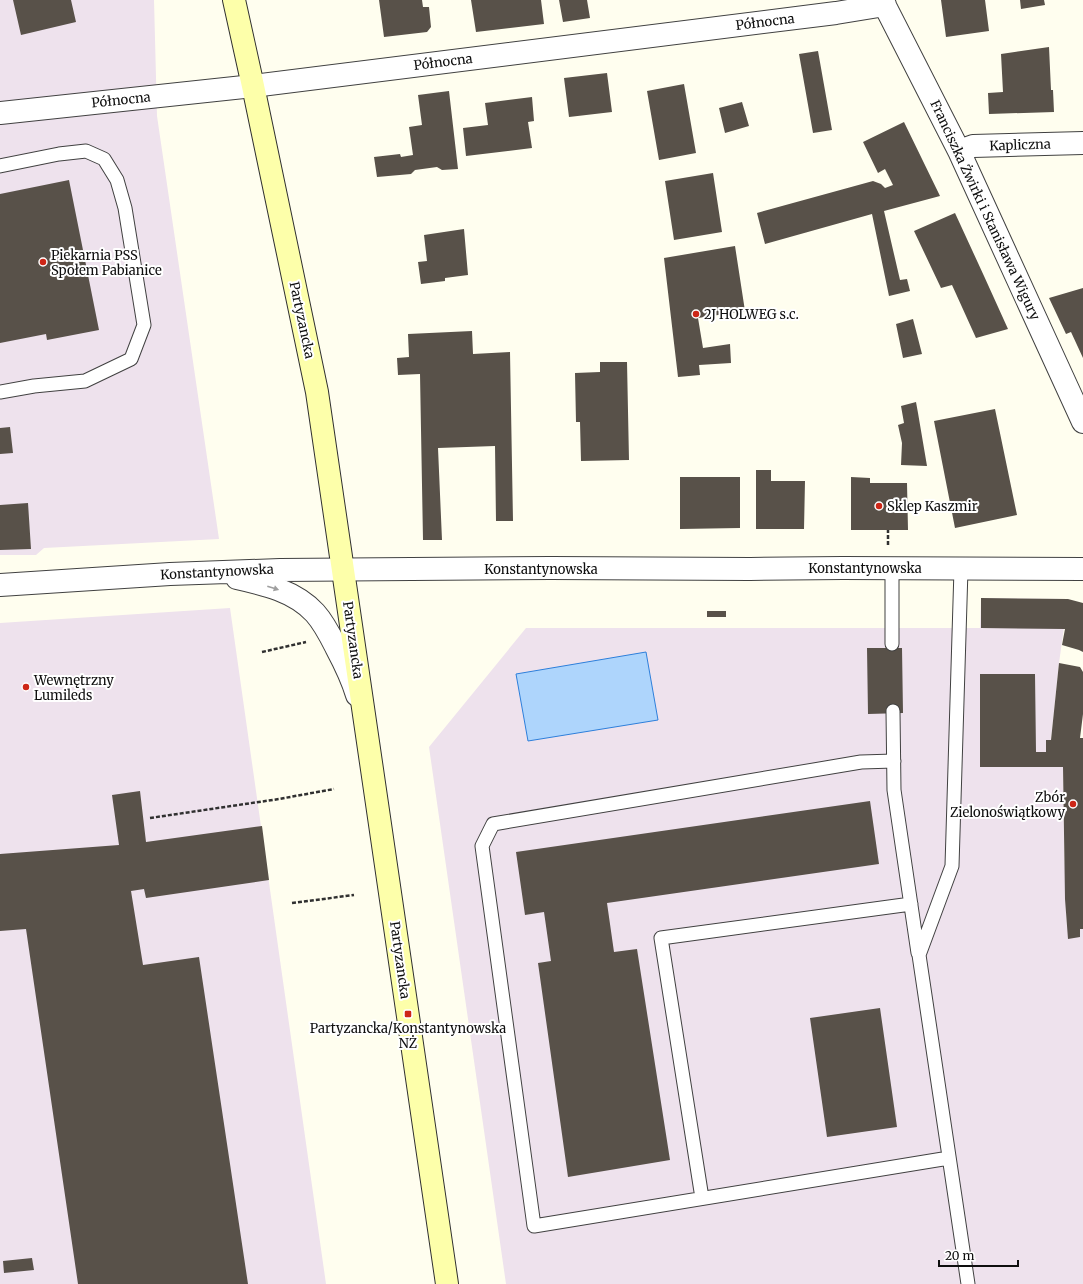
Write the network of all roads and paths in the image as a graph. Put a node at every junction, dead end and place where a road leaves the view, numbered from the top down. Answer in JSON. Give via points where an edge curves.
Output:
{"nodes":[{"id":1,"x":234,"y":0,"type":"edge"},
{"id":2,"x":884,"y":3,"type":"edge"},
{"id":3,"x":253,"y":86,"type":"junction"},
{"id":4,"x":0,"y":113,"type":"edge"},
{"id":5,"x":1083,"y":143,"type":"edge"},
{"id":6,"x":959,"y":151,"type":"junction"},
{"id":7,"x":0,"y":166,"type":"edge"},
{"id":8,"x":0,"y":392,"type":"edge"},
{"id":9,"x":1083,"y":422,"type":"edge"},
{"id":10,"x":888,"y":530,"type":"dead end"},
{"id":11,"x":890,"y":559,"type":"junction"},
{"id":12,"x":961,"y":569,"type":"junction"},
{"id":13,"x":1083,"y":569,"type":"edge"},
{"id":14,"x":343,"y":570,"type":"junction"},
{"id":15,"x":194,"y":573,"type":"junction"},
{"id":16,"x":0,"y":585,"type":"edge"},
{"id":17,"x":313,"y":640,"type":"dead end"},
{"id":18,"x":892,"y":644,"type":"dead end"},
{"id":19,"x":262,"y":652,"type":"dead end"},
{"id":20,"x":893,"y":711,"type":"dead end"},
{"id":21,"x":364,"y":716,"type":"junction"},
{"id":22,"x":894,"y":761,"type":"junction"},
{"id":23,"x":334,"y":789,"type":"dead end"},
{"id":24,"x":150,"y":818,"type":"dead end"},
{"id":25,"x":354,"y":895,"type":"dead end"},
{"id":26,"x":292,"y":903,"type":"dead end"},
{"id":27,"x":911,"y":904,"type":"junction"},
{"id":28,"x":919,"y":955,"type":"junction"},
{"id":29,"x":949,"y":1158,"type":"junction"},
{"id":30,"x":702,"y":1198,"type":"junction"},
{"id":31,"x":447,"y":1284,"type":"edge"},
{"id":32,"x":968,"y":1284,"type":"edge"}],
"edges":[{"from":1,"to":3,"type":"main road","name":"Partyzancka"},
{"from":2,"to":3,"type":"street","name":"Północna","via":[[836,14]]},
{"from":2,"to":6,"type":"street","name":"Franciszka Żwirki i Stanisława Wigury"},
{"from":3,"to":4,"type":"street","name":"Północna"},
{"from":3,"to":14,"type":"main road","name":"Partyzancka","via":[[317,392]]},
{"from":5,"to":6,"type":"street","name":"Kapliczna","via":[[973,146]]},
{"from":6,"to":9,"type":"street","name":"Franciszka Żwirki i Stanisława Wigury"},
{"from":7,"to":8,"type":"lane","via":[[86,151],[104,159],[117,180],[125,208],[144,325],[131,359],[85,381]]},
{"from":10,"to":11,"type":"path"},
{"from":11,"to":12,"type":"street","name":"Konstantynowska"},
{"from":11,"to":14,"type":"street","name":"Konstantynowska"},
{"from":11,"to":18,"type":"lane"},
{"from":12,"to":13,"type":"street","name":"Konstantynowska"},
{"from":12,"to":28,"type":"lane","via":[[952,866]]},
{"from":14,"to":15,"type":"street","name":"Konstantynowska"},
{"from":14,"to":21,"type":"main road","name":"Partyzancka"},
{"from":15,"to":16,"type":"street","name":"Konstantynowska"},
{"from":15,"to":21,"type":"street","one_way":true,"via":[[231,577],[278,589],[315,612],[331,637],[356,689]]},
{"from":17,"to":19,"type":"path"},
{"from":20,"to":22,"type":"lane"},
{"from":21,"to":31,"type":"main road","name":"Partyzancka"},
{"from":22,"to":27,"type":"lane","via":[[894,790]]},
{"from":22,"to":30,"type":"lane","via":[[861,762],[493,824],[482,846],[534,1226]]},
{"from":23,"to":24,"type":"path"},
{"from":25,"to":26,"type":"path"},
{"from":27,"to":28,"type":"lane"},
{"from":27,"to":30,"type":"lane","via":[[661,938]]},
{"from":28,"to":29,"type":"lane"},
{"from":29,"to":30,"type":"lane"},
{"from":29,"to":32,"type":"lane"}]}
